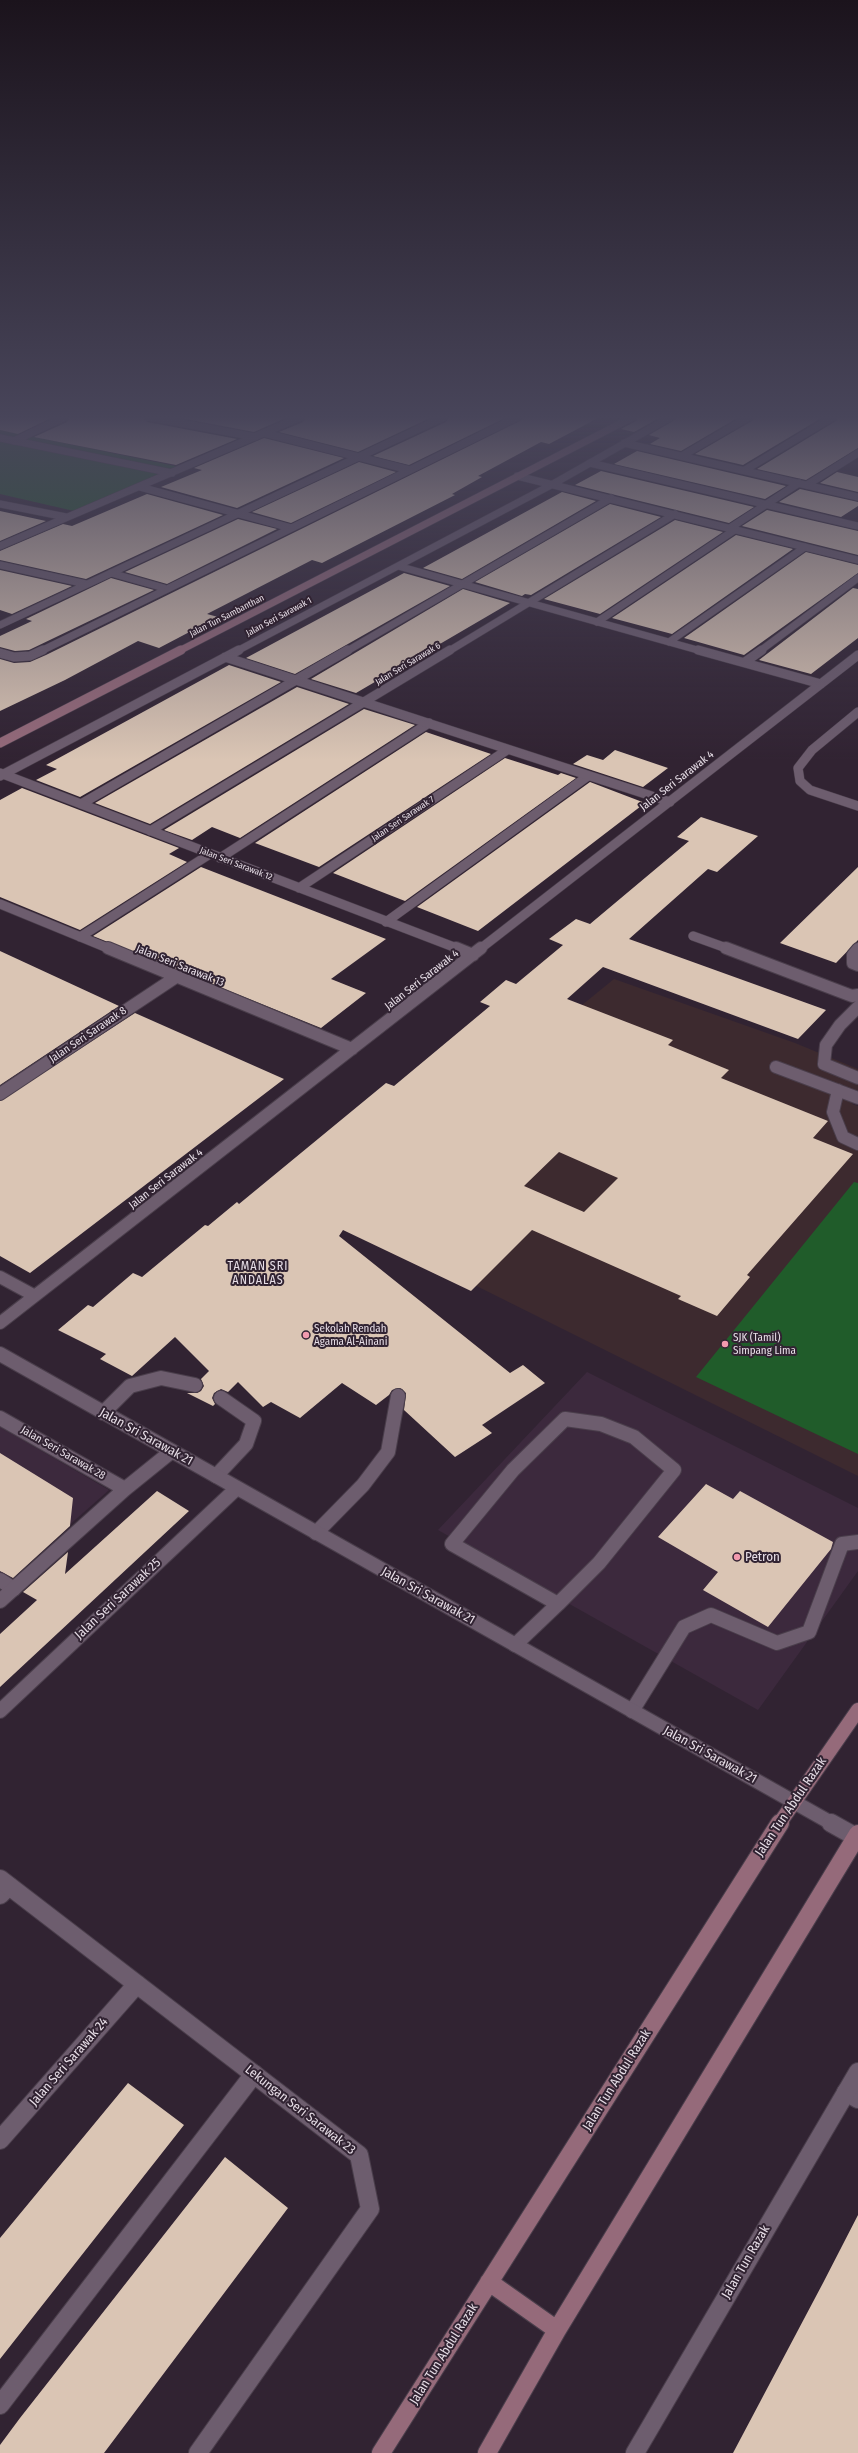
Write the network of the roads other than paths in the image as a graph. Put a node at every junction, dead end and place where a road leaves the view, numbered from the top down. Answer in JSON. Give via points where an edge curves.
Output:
{"nodes":[{"id":1,"x":34,"y":531,"type":"edge"},
{"id":2,"x":199,"y":531,"type":"edge"},
{"id":3,"x":284,"y":531,"type":"edge"},
{"id":4,"x":410,"y":531,"type":"edge"},
{"id":5,"x":463,"y":531,"type":"edge"},
{"id":6,"x":554,"y":531,"type":"edge"},
{"id":7,"x":647,"y":531,"type":"edge"},
{"id":8,"x":729,"y":531,"type":"edge"},
{"id":9,"x":743,"y":531,"type":"edge"},
{"id":10,"x":0,"y":546,"type":"edge"},
{"id":11,"x":805,"y":547,"type":"junction"},
{"id":12,"x":858,"y":560,"type":"edge"},
{"id":13,"x":0,"y":564,"type":"edge"},
{"id":14,"x":398,"y":566,"type":"junction"},
{"id":15,"x":111,"y":573,"type":"junction"},
{"id":16,"x":858,"y":578,"type":"edge"},
{"id":17,"x":86,"y":584,"type":"junction"},
{"id":18,"x":464,"y":584,"type":"junction"},
{"id":19,"x":164,"y":588,"type":"junction"},
{"id":20,"x":529,"y":603,"type":"junction"},
{"id":21,"x":597,"y":622,"type":"junction"},
{"id":22,"x":0,"y":625,"type":"edge"},
{"id":23,"x":669,"y":642,"type":"junction"},
{"id":24,"x":0,"y":653,"type":"edge"},
{"id":25,"x":858,"y":655,"type":"edge"},
{"id":26,"x":225,"y":657,"type":"junction"},
{"id":27,"x":745,"y":662,"type":"junction"},
{"id":28,"x":295,"y":679,"type":"junction"},
{"id":29,"x":821,"y":684,"type":"junction"},
{"id":30,"x":366,"y":702,"type":"junction"},
{"id":31,"x":858,"y":712,"type":"edge"},
{"id":32,"x":429,"y":723,"type":"junction"},
{"id":33,"x":0,"y":743,"type":"edge"},
{"id":34,"x":507,"y":750,"type":"junction"},
{"id":35,"x":1,"y":775,"type":"edge"},
{"id":36,"x":588,"y":776,"type":"junction"},
{"id":37,"x":670,"y":802,"type":"junction"},
{"id":38,"x":81,"y":804,"type":"junction"},
{"id":39,"x":858,"y":806,"type":"edge"},
{"id":40,"x":150,"y":831,"type":"junction"},
{"id":41,"x":210,"y":854,"type":"junction"},
{"id":42,"x":220,"y":858,"type":"junction"},
{"id":43,"x":299,"y":888,"type":"junction"},
{"id":44,"x":0,"y":904,"type":"edge"},
{"id":45,"x":12,"y":909,"type":"junction"},
{"id":46,"x":0,"y":916,"type":"edge"},
{"id":47,"x":386,"y":922,"type":"junction"},
{"id":48,"x":693,"y":936,"type":"dead end"},
{"id":49,"x":80,"y":937,"type":"junction"},
{"id":50,"x":858,"y":949,"type":"edge"},
{"id":51,"x":473,"y":955,"type":"junction"},
{"id":52,"x":858,"y":965,"type":"edge"},
{"id":53,"x":176,"y":977,"type":"junction"},
{"id":54,"x":858,"y":995,"type":"edge"},
{"id":55,"x":858,"y":1007,"type":"edge"},
{"id":56,"x":352,"y":1050,"type":"junction"},
{"id":57,"x":776,"y":1067,"type":"dead end"},
{"id":58,"x":858,"y":1078,"type":"edge"},
{"id":59,"x":838,"y":1090,"type":"junction"},
{"id":60,"x":0,"y":1094,"type":"edge"},
{"id":61,"x":858,"y":1098,"type":"edge"},
{"id":62,"x":858,"y":1144,"type":"edge"},
{"id":63,"x":0,"y":1277,"type":"edge"},
{"id":64,"x":35,"y":1296,"type":"junction"},
{"id":65,"x":0,"y":1323,"type":"edge"},
{"id":66,"x":0,"y":1354,"type":"edge"},
{"id":67,"x":195,"y":1385,"type":"dead end"},
{"id":68,"x":398,"y":1396,"type":"dead end"},
{"id":69,"x":222,"y":1398,"type":"dead end"},
{"id":70,"x":103,"y":1412,"type":"junction"},
{"id":71,"x":0,"y":1418,"type":"edge"},
{"id":72,"x":172,"y":1451,"type":"junction"},
{"id":73,"x":216,"y":1476,"type":"junction"},
{"id":74,"x":237,"y":1488,"type":"junction"},
{"id":75,"x":125,"y":1489,"type":"junction"},
{"id":76,"x":316,"y":1533,"type":"junction"},
{"id":77,"x":858,"y":1542,"type":"edge"},
{"id":78,"x":0,"y":1580,"type":"edge"},
{"id":79,"x":14,"y":1589,"type":"junction"},
{"id":80,"x":0,"y":1601,"type":"edge"},
{"id":81,"x":558,"y":1604,"type":"junction"},
{"id":82,"x":516,"y":1645,"type":"junction"},
{"id":83,"x":858,"y":1710,"type":"edge"},
{"id":84,"x":0,"y":1711,"type":"edge"},
{"id":85,"x":632,"y":1711,"type":"junction"},
{"id":86,"x":793,"y":1802,"type":"junction"},
{"id":87,"x":857,"y":1835,"type":"edge"},
{"id":88,"x":3,"y":1887,"type":"edge"},
{"id":89,"x":137,"y":1984,"type":"junction"},
{"id":90,"x":858,"y":2072,"type":"edge"},
{"id":91,"x":254,"y":2074,"type":"junction"},
{"id":92,"x":852,"y":2095,"type":"edge"},
{"id":93,"x":0,"y":2140,"type":"edge"},
{"id":94,"x":489,"y":2282,"type":"junction"},
{"id":95,"x":557,"y":2330,"type":"junction"},
{"id":96,"x":0,"y":2405,"type":"edge"},
{"id":97,"x":198,"y":2453,"type":"edge"},
{"id":98,"x":381,"y":2453,"type":"edge"},
{"id":99,"x":487,"y":2453,"type":"edge"},
{"id":100,"x":635,"y":2453,"type":"edge"}],
"edges":[{"from":1,"to":10,"type":"street"},
{"from":2,"to":15,"type":"street"},
{"from":3,"to":19,"type":"street"},
{"from":4,"to":33,"type":"street","name":"Jalan Tun Sambanthan"},
{"from":5,"to":14,"type":"street","name":"Jalan Seri Sarawak 1"},
{"from":6,"to":18,"type":"street"},
{"from":7,"to":20,"type":"street","name":"Jalan Seri Sarawak 6"},
{"from":8,"to":21,"type":"street"},
{"from":9,"to":11,"type":"street"},
{"from":11,"to":12,"type":"street"},
{"from":11,"to":23,"type":"street"},
{"from":13,"to":17,"type":"street"},
{"from":14,"to":18,"type":"street"},
{"from":14,"to":26,"type":"street","name":"Jalan Seri Sarawak 1"},
{"from":15,"to":17,"type":"street"},
{"from":15,"to":19,"type":"street"},
{"from":16,"to":27,"type":"street"},
{"from":17,"to":22,"type":"street"},
{"from":18,"to":20,"type":"street"},
{"from":18,"to":28,"type":"street"},
{"from":19,"to":24,"type":"street","via":[[30,656],[14,657]]},
{"from":20,"to":21,"type":"street"},
{"from":20,"to":30,"type":"street","name":"Jalan Seri Sarawak 6"},
{"from":21,"to":23,"type":"street"},
{"from":23,"to":27,"type":"street"},
{"from":25,"to":29,"type":"street","name":"Jalan Seri Sarawak 4"},
{"from":26,"to":28,"type":"street"},
{"from":26,"to":35,"type":"street","name":"Jalan Seri Sarawak 1"},
{"from":27,"to":29,"type":"street"},
{"from":28,"to":30,"type":"street"},
{"from":28,"to":38,"type":"street"},
{"from":29,"to":37,"type":"street","name":"Jalan Seri Sarawak 4"},
{"from":30,"to":32,"type":"street"},
{"from":30,"to":40,"type":"street","name":"Jalan Seri Sarawak 6"},
{"from":31,"to":39,"type":"street","via":[[812,750],[798,768],[800,780],[810,790]]},
{"from":32,"to":34,"type":"street"},
{"from":32,"to":42,"type":"street"},
{"from":34,"to":36,"type":"street"},
{"from":34,"to":43,"type":"street","name":"Jalan Seri Sarawak 7"},
{"from":35,"to":38,"type":"street","name":"Jalan Seri Sarawak 12"},
{"from":36,"to":37,"type":"street"},
{"from":36,"to":47,"type":"street"},
{"from":37,"to":51,"type":"street","name":"Jalan Seri Sarawak 4"},
{"from":38,"to":40,"type":"street","name":"Jalan Seri Sarawak 12"},
{"from":40,"to":41,"type":"street","name":"Jalan Seri Sarawak 12"},
{"from":41,"to":42,"type":"street","name":"Jalan Seri Sarawak 12"},
{"from":41,"to":49,"type":"street"},
{"from":42,"to":43,"type":"street","name":"Jalan Seri Sarawak 12"},
{"from":43,"to":47,"type":"street","name":"Jalan Seri Sarawak 12"},
{"from":44,"to":45,"type":"street","name":"Jalan Seri Sarawak 13"},
{"from":45,"to":46,"type":"street"},
{"from":45,"to":49,"type":"street","name":"Jalan Seri Sarawak 13"},
{"from":47,"to":51,"type":"street","name":"Jalan Seri Sarawak 12"},
{"from":48,"to":54,"type":"street","via":[[852,996]]},
{"from":49,"to":53,"type":"street","name":"Jalan Seri Sarawak 13"},
{"from":50,"to":52,"type":"street","via":[[853,955],[853,963]]},
{"from":51,"to":56,"type":"street","name":"Jalan Seri Sarawak 4"},
{"from":53,"to":56,"type":"street","name":"Jalan Seri Sarawak 13"},
{"from":53,"to":60,"type":"street","name":"Jalan Seri Sarawak 8"},
{"from":55,"to":58,"type":"street","via":[[840,1025],[826,1045],[824,1064]]},
{"from":56,"to":64,"type":"street","name":"Jalan Seri Sarawak 4"},
{"from":57,"to":59,"type":"street"},
{"from":59,"to":61,"type":"street"},
{"from":59,"to":62,"type":"street","via":[[833,1112],[843,1137]]},
{"from":63,"to":64,"type":"street"},
{"from":64,"to":65,"type":"street","name":"Jalan Seri Sarawak 4"},
{"from":66,"to":70,"type":"street","name":"Jalan Sri Sarawak 21"},
{"from":67,"to":70,"type":"street","via":[[161,1378],[130,1386]]},
{"from":68,"to":76,"type":"street","via":[[388,1452],[363,1486]]},
{"from":69,"to":73,"type":"street","via":[[254,1421],[246,1444]]},
{"from":70,"to":72,"type":"street","name":"Jalan Sri Sarawak 21"},
{"from":71,"to":75,"type":"street","name":"Jalan Seri Sarawak 28"},
{"from":72,"to":73,"type":"street","name":"Jalan Sri Sarawak 21"},
{"from":72,"to":75,"type":"street"},
{"from":73,"to":74,"type":"street","name":"Jalan Sri Sarawak 21"},
{"from":74,"to":76,"type":"street","name":"Jalan Sri Sarawak 21"},
{"from":74,"to":84,"type":"street","name":"Jalan Seri Sarawak 25"},
{"from":75,"to":79,"type":"street"},
{"from":76,"to":82,"type":"street","name":"Jalan Sri Sarawak 21"},
{"from":77,"to":85,"type":"street","via":[[842,1544],[809,1632],[777,1643],[711,1615],[684,1626]]},
{"from":78,"to":79,"type":"street"},
{"from":79,"to":80,"type":"street"},
{"from":81,"to":81,"type":"street","via":[[599,1563],[674,1470],[634,1437],[601,1424],[565,1419],[512,1470],[452,1544]]},
{"from":81,"to":82,"type":"street"},
{"from":82,"to":85,"type":"street","name":"Jalan Sri Sarawak 21"},
{"from":83,"to":86,"type":"street","name":"Jalan Tun Abdul Razak"},
{"from":85,"to":86,"type":"street","name":"Jalan Sri Sarawak 21"},
{"from":86,"to":87,"type":"street","name":"Jalan Sri Sarawak 21"},
{"from":86,"to":94,"type":"street","name":"Jalan Tun Abdul Razak"},
{"from":87,"to":95,"type":"street"},
{"from":88,"to":89,"type":"street","name":"Lekungan Seri Sarawak 23"},
{"from":89,"to":91,"type":"street","name":"Lekungan Seri Sarawak 23"},
{"from":89,"to":93,"type":"street","name":"Jalan Seri Sarawak 24"},
{"from":90,"to":92,"type":"street","name":"Jalan Tun Razak"},
{"from":91,"to":96,"type":"street"},
{"from":91,"to":97,"type":"street","name":"Lekungan Seri Sarawak 23","via":[[359,2155],[370,2209]]},
{"from":92,"to":100,"type":"street","name":"Jalan Tun Razak"},
{"from":94,"to":95,"type":"street"},
{"from":94,"to":98,"type":"street","name":"Jalan Tun Abdul Razak"},
{"from":95,"to":99,"type":"street"}]}
